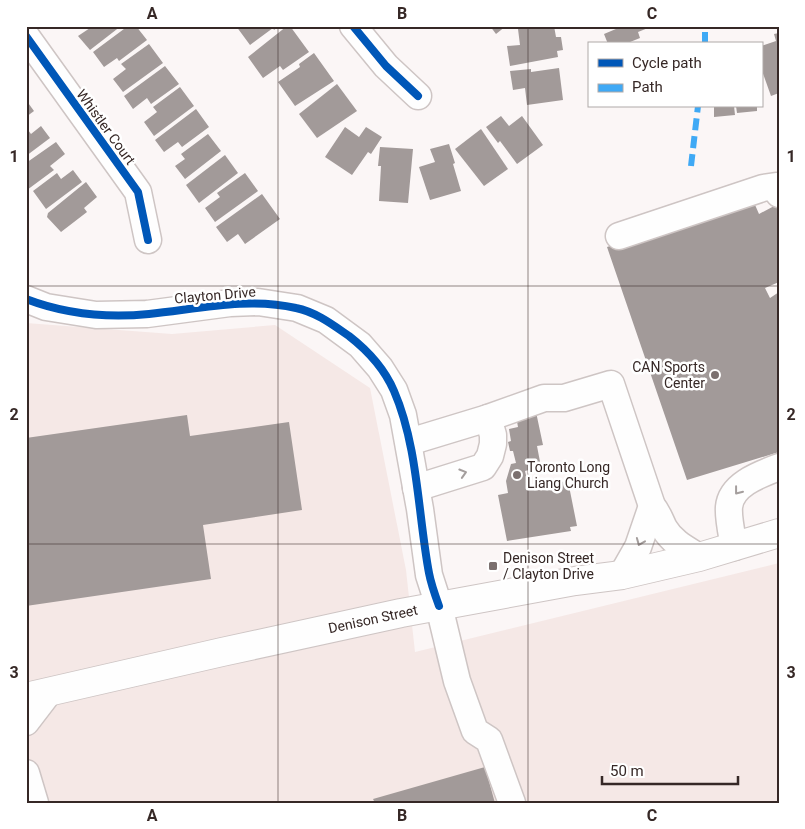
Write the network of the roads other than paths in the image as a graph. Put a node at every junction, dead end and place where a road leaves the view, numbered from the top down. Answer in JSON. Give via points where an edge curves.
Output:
{"nodes":[{"id":1,"x":352,"y":26,"type":"edge"},
{"id":2,"x":26,"y":36,"type":"edge"},
{"id":3,"x":418,"y":96,"type":"dead end"},
{"id":4,"x":779,"y":194,"type":"edge"},
{"id":5,"x":619,"y":236,"type":"dead end"},
{"id":6,"x":148,"y":240,"type":"dead end"},
{"id":7,"x":26,"y":299,"type":"edge"},
{"id":8,"x":488,"y":418,"type":"junction"},
{"id":9,"x":409,"y":442,"type":"junction"},
{"id":10,"x":779,"y":467,"type":"edge"},
{"id":11,"x":416,"y":488,"type":"junction"},
{"id":12,"x":652,"y":506,"type":"junction"},
{"id":13,"x":779,"y":533,"type":"edge"},
{"id":14,"x":734,"y":547,"type":"junction"},
{"id":15,"x":699,"y":557,"type":"junction"},
{"id":16,"x":622,"y":575,"type":"junction"},
{"id":17,"x":438,"y":606,"type":"junction"},
{"id":18,"x":38,"y":694,"type":"edge"},
{"id":19,"x":26,"y":722,"type":"edge"},
{"id":20,"x":26,"y":773,"type":"edge"},
{"id":21,"x":35,"y":803,"type":"edge"},
{"id":22,"x":512,"y":803,"type":"edge"}],
"edges":[{"from":1,"to":3,"type":"street","via":[[386,66]]},
{"from":2,"to":6,"type":"street","name":"Whistler Court","via":[[138,192]]},
{"from":4,"to":5,"type":"street","via":[[776,186],[763,188]]},
{"from":7,"to":9,"type":"street","name":"Clayton Drive","via":[[46,307],[96,315],[147,314],[258,302],[297,308],[326,320],[360,345],[375,362],[394,390]]},
{"from":8,"to":9,"type":"street"},
{"from":11,"to":8,"type":"street","one_way":true,"via":[[483,467],[493,444]]},
{"from":8,"to":12,"type":"street","via":[[544,398],[564,398],[611,384]]},
{"from":9,"to":11,"type":"street","name":"Clayton Drive"},
{"from":10,"to":14,"type":"street","one_way":true,"via":[[751,478],[732,499],[729,507]]},
{"from":11,"to":17,"type":"street","name":"Clayton Drive","via":[[429,575]]},
{"from":12,"to":15,"type":"street","via":[[674,541]]},
{"from":12,"to":16,"type":"street","one_way":true,"via":[[638,548]]},
{"from":13,"to":14,"type":"main road","name":"Denison Street"},
{"from":14,"to":15,"type":"main road","name":"Denison Street"},
{"from":15,"to":16,"type":"main road","name":"Denison Street"},
{"from":16,"to":17,"type":"main road","name":"Denison Street"},
{"from":17,"to":18,"type":"main road","name":"Denison Street"},
{"from":17,"to":22,"type":"street","name":"Clayton Drive","via":[[457,681],[475,731],[489,740]]},
{"from":18,"to":19,"type":"street"},
{"from":20,"to":21,"type":"street"}]}
